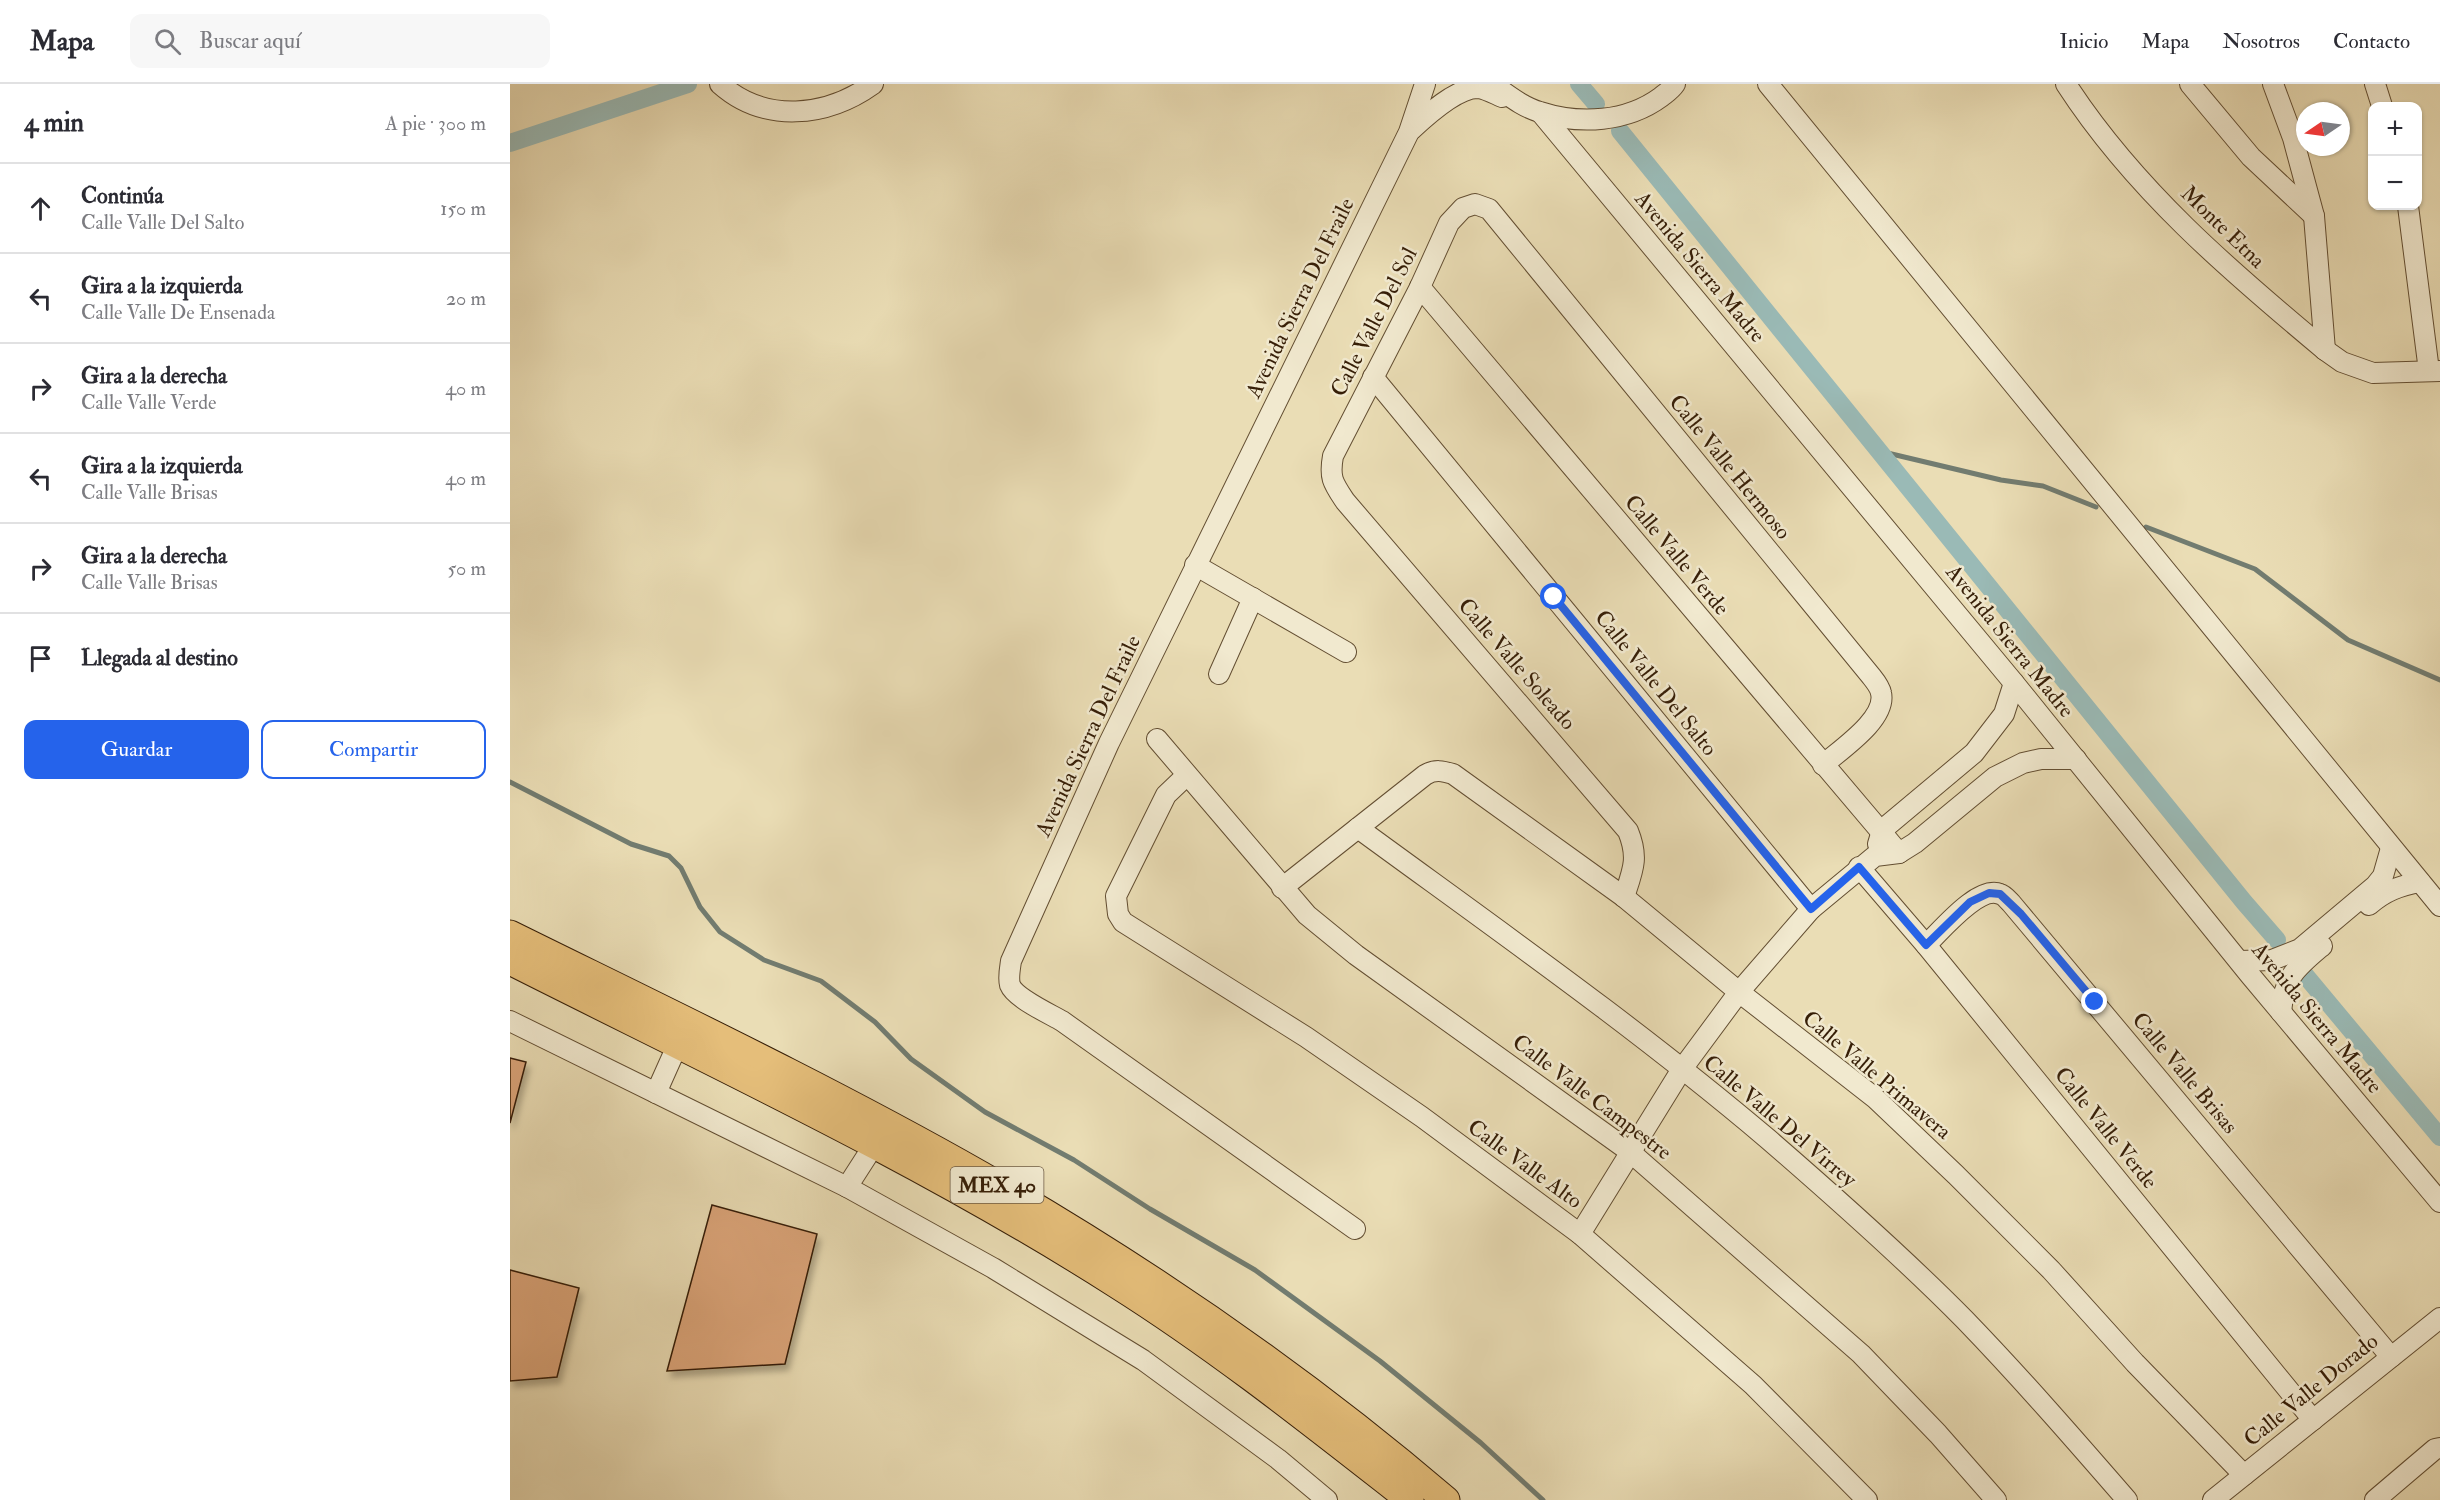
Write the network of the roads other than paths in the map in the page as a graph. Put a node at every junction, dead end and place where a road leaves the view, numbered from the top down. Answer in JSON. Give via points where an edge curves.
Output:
{"nodes":[{"id":1,"x":720,"y":84,"type":"edge"},
{"id":2,"x":873,"y":84,"type":"edge"},
{"id":3,"x":1425,"y":84,"type":"edge"},
{"id":4,"x":1492,"y":84,"type":"edge"},
{"id":5,"x":1675,"y":84,"type":"edge"},
{"id":6,"x":1768,"y":84,"type":"edge"},
{"id":7,"x":2190,"y":84,"type":"edge"},
{"id":8,"x":2273,"y":84,"type":"edge"},
{"id":9,"x":2375,"y":84,"type":"edge"},
{"id":10,"x":2075,"y":87,"type":"edge"},
{"id":11,"x":2381,"y":102,"type":"edge"},
{"id":12,"x":1533,"y":109,"type":"junction"},
{"id":13,"x":1408,"y":132,"type":"junction"},
{"id":14,"x":1475,"y":204,"type":"joint"},
{"id":15,"x":2409,"y":210,"type":"edge"},
{"id":16,"x":2314,"y":216,"type":"junction"},
{"id":17,"x":1420,"y":287,"type":"junction"},
{"id":18,"x":2325,"y":350,"type":"junction"},
{"id":19,"x":2434,"y":371,"type":"edge"},
{"id":20,"x":1373,"y":377,"type":"junction"},
{"id":21,"x":1330,"y":473,"type":"joint"},
{"id":22,"x":1195,"y":565,"type":"junction"},
{"id":23,"x":1253,"y":598,"type":"junction"},
{"id":24,"x":1346,"y":652,"type":"dead end"},
{"id":25,"x":1220,"y":674,"type":"dead end"},
{"id":26,"x":2014,"y":683,"type":"junction"},
{"id":27,"x":1157,"y":739,"type":"dead end"},
{"id":28,"x":1974,"y":753,"type":"junction"},
{"id":29,"x":2076,"y":759,"type":"junction"},
{"id":30,"x":1823,"y":765,"type":"junction"},
{"id":31,"x":1187,"y":775,"type":"junction"},
{"id":32,"x":1995,"y":777,"type":"junction"},
{"id":33,"x":1358,"y":828,"type":"junction"},
{"id":34,"x":1881,"y":834,"type":"junction"},
{"id":35,"x":2391,"y":848,"type":"junction"},
{"id":36,"x":1899,"y":853,"type":"junction"},
{"id":37,"x":1875,"y":856,"type":"junction"},
{"id":38,"x":1859,"y":867,"type":"junction"},
{"id":39,"x":2420,"y":882,"type":"junction"},
{"id":40,"x":1282,"y":888,"type":"junction"},
{"id":41,"x":1624,"y":897,"type":"junction"},
{"id":42,"x":2440,"y":906,"type":"edge"},
{"id":43,"x":1811,"y":909,"type":"junction"},
{"id":44,"x":510,"y":934,"type":"edge"},
{"id":45,"x":1926,"y":945,"type":"junction"},
{"id":46,"x":510,"y":961,"type":"edge"},
{"id":47,"x":2240,"y":962,"type":"junction"},
{"id":48,"x":1739,"y":992,"type":"junction"},
{"id":49,"x":2281,"y":1012,"type":"junction"},
{"id":50,"x":510,"y":1021,"type":"edge"},
{"id":51,"x":677,"y":1046,"type":"junction"},
{"id":52,"x":1682,"y":1069,"type":"junction"},
{"id":53,"x":656,"y":1093,"type":"junction"},
{"id":54,"x":874,"y":1145,"type":"junction"},
{"id":55,"x":1629,"y":1151,"type":"junction"},
{"id":56,"x":847,"y":1187,"type":"junction"},
{"id":57,"x":2440,"y":1202,"type":"edge"},
{"id":58,"x":1355,"y":1229,"type":"dead end"},
{"id":59,"x":1580,"y":1234,"type":"junction"},
{"id":60,"x":2440,"y":1318,"type":"edge"},
{"id":61,"x":2391,"y":1357,"type":"junction"},
{"id":62,"x":2313,"y":1420,"type":"junction"},
{"id":63,"x":2437,"y":1448,"type":"edge"},
{"id":64,"x":2244,"y":1475,"type":"junction"},
{"id":65,"x":2379,"y":1499,"type":"edge"},
{"id":66,"x":1327,"y":1500,"type":"edge"},
{"id":67,"x":1410,"y":1500,"type":"edge"},
{"id":68,"x":1446,"y":1500,"type":"edge"},
{"id":69,"x":1868,"y":1500,"type":"edge"},
{"id":70,"x":1996,"y":1500,"type":"edge"},
{"id":71,"x":2127,"y":1500,"type":"edge"},
{"id":72,"x":2213,"y":1500,"type":"edge"}],
"edges":[{"from":1,"to":2,"type":"street","via":[[755,105],[790,112],[826,108]]},
{"from":3,"to":13,"type":"street","name":"Avenida Sierra Del Fraile"},
{"from":4,"to":12,"type":"street"},
{"from":5,"to":12,"type":"street","via":[[1654,102],[1625,116],[1570,118]]},
{"from":6,"to":35,"type":"street"},
{"from":7,"to":16,"type":"street","via":[[2251,157]]},
{"from":8,"to":16,"type":"street","via":[[2293,138]]},
{"from":9,"to":11,"type":"street"},
{"from":10,"to":18,"type":"street","name":"Monte Etna","via":[[2117,152],[2198,241]]},
{"from":12,"to":13,"type":"street","name":"Avenida Sierra Del Fraile","via":[[1480,88],[1438,107]]},
{"from":12,"to":26,"type":"street","name":"Avenida Sierra Madre"},
{"from":13,"to":22,"type":"street","name":"Avenida Sierra Del Fraile"},
{"from":14,"to":17,"type":"street","name":"Calle Valle Del Sol","via":[[1463,208],[1449,223]]},
{"from":14,"to":30,"type":"street","name":"Calle Valle Hermoso","via":[[1489,210],[1872,676],[1881,691],[1875,719]]},
{"from":15,"to":19,"type":"street"},
{"from":16,"to":18,"type":"street"},
{"from":17,"to":20,"type":"street","name":"Calle Valle Del Sol"},
{"from":17,"to":30,"type":"street","name":"Calle Valle Verde"},
{"from":18,"to":19,"type":"street","name":"Monte Etna","via":[[2342,362],[2373,373]]},
{"from":20,"to":21,"type":"street","name":"Calle Valle Del Sol","via":[[1333,456]]},
{"from":20,"to":43,"type":"street","name":"Calle Valle Del Salto"},
{"from":21,"to":41,"type":"street","name":"Calle Valle Soleado","via":[[1345,501],[1628,831],[1635,848],[1635,864]]},
{"from":22,"to":23,"type":"street"},
{"from":22,"to":58,"type":"street","name":"Avenida Sierra Del Fraile","via":[[1011,961],[1010,983],[1024,998]]},
{"from":23,"to":24,"type":"street"},
{"from":23,"to":25,"type":"street"},
{"from":26,"to":28,"type":"street","via":[[2004,714]]},
{"from":26,"to":29,"type":"street","name":"Avenida Sierra Madre"},
{"from":27,"to":31,"type":"street","name":"Calle Valle Campestre"},
{"from":28,"to":32,"type":"street"},
{"from":28,"to":34,"type":"street"},
{"from":29,"to":32,"type":"street","via":[[2023,763]]},
{"from":29,"to":47,"type":"street","name":"Avenida Sierra Madre"},
{"from":30,"to":34,"type":"street","name":"Calle Valle Verde"},
{"from":31,"to":40,"type":"street","name":"Calle Valle Campestre"},
{"from":31,"to":59,"type":"street","name":"Calle Valle Alto","via":[[1166,795],[1116,896],[1119,914],[1130,928],[1306,1037]]},
{"from":32,"to":36,"type":"street"},
{"from":33,"to":40,"type":"street"},
{"from":33,"to":41,"type":"street","name":"Calle Valle Primavera","via":[[1432,771],[1454,774]]},
{"from":33,"to":52,"type":"street","name":"Calle Valle Del Virrey"},
{"from":34,"to":36,"type":"street","name":"Calle Valle Verde"},
{"from":34,"to":37,"type":"street"},
{"from":35,"to":39,"type":"street"},
{"from":35,"to":47,"type":"street","via":[[2384,876],[2375,886],[2300,949],[2272,960]]},
{"from":36,"to":37,"type":"street"},
{"from":37,"to":38,"type":"street"},
{"from":38,"to":43,"type":"street"},
{"from":38,"to":45,"type":"street","name":"Calle Valle Verde"},
{"from":39,"to":42,"type":"street"},
{"from":39,"to":49,"type":"street","via":[[2383,893],[2307,959],[2283,991]]},
{"from":40,"to":55,"type":"street","name":"Calle Valle Campestre","via":[[1330,936]]},
{"from":41,"to":48,"type":"street","name":"Calle Valle Primavera"},
{"from":43,"to":48,"type":"street"},
{"from":44,"to":68,"type":"highway","number":"MEX 40","via":[[893,1127],[1102,1248],[1318,1396]]},
{"from":45,"to":61,"type":"street","name":"Calle Valle Brisas","via":[[1980,896],[2000,894],[2011,903]]},
{"from":45,"to":62,"type":"street","name":"Calle Valle Verde"},
{"from":46,"to":51,"type":"highway","number":"MEX 40"},
{"from":47,"to":49,"type":"street","name":"Avenida Sierra Madre"},
{"from":48,"to":52,"type":"street"},
{"from":48,"to":64,"type":"street","name":"Calle Valle Primavera","via":[[1875,1098],[1948,1167]]},
{"from":49,"to":57,"type":"street","name":"Avenida Sierra Madre"},
{"from":50,"to":53,"type":"street"},
{"from":51,"to":53,"type":"street"},
{"from":51,"to":54,"type":"highway","number":"MEX 40"},
{"from":52,"to":55,"type":"street"},
{"from":52,"to":71,"type":"street","name":"Calle Valle Del Virrey","via":[[1766,1137],[1963,1319]]},
{"from":53,"to":56,"type":"street"},
{"from":54,"to":56,"type":"street"},
{"from":54,"to":67,"type":"highway","number":"MEX 40","via":[[976,1199],[1116,1283],[1271,1392]]},
{"from":55,"to":59,"type":"street"},
{"from":55,"to":70,"type":"street","name":"Calle Valle Campestre","via":[[1860,1354]]},
{"from":56,"to":66,"type":"street","via":[[993,1268],[1143,1360]]},
{"from":59,"to":69,"type":"street","name":"Calle Valle Alto","via":[[1753,1385]]},
{"from":60,"to":61,"type":"street","name":"Calle Valle Dorado"},
{"from":61,"to":62,"type":"street","name":"Calle Valle Dorado"},
{"from":62,"to":64,"type":"street","name":"Calle Valle Dorado"},
{"from":63,"to":65,"type":"street"},
{"from":64,"to":72,"type":"street","name":"Calle Valle Dorado"}]}
